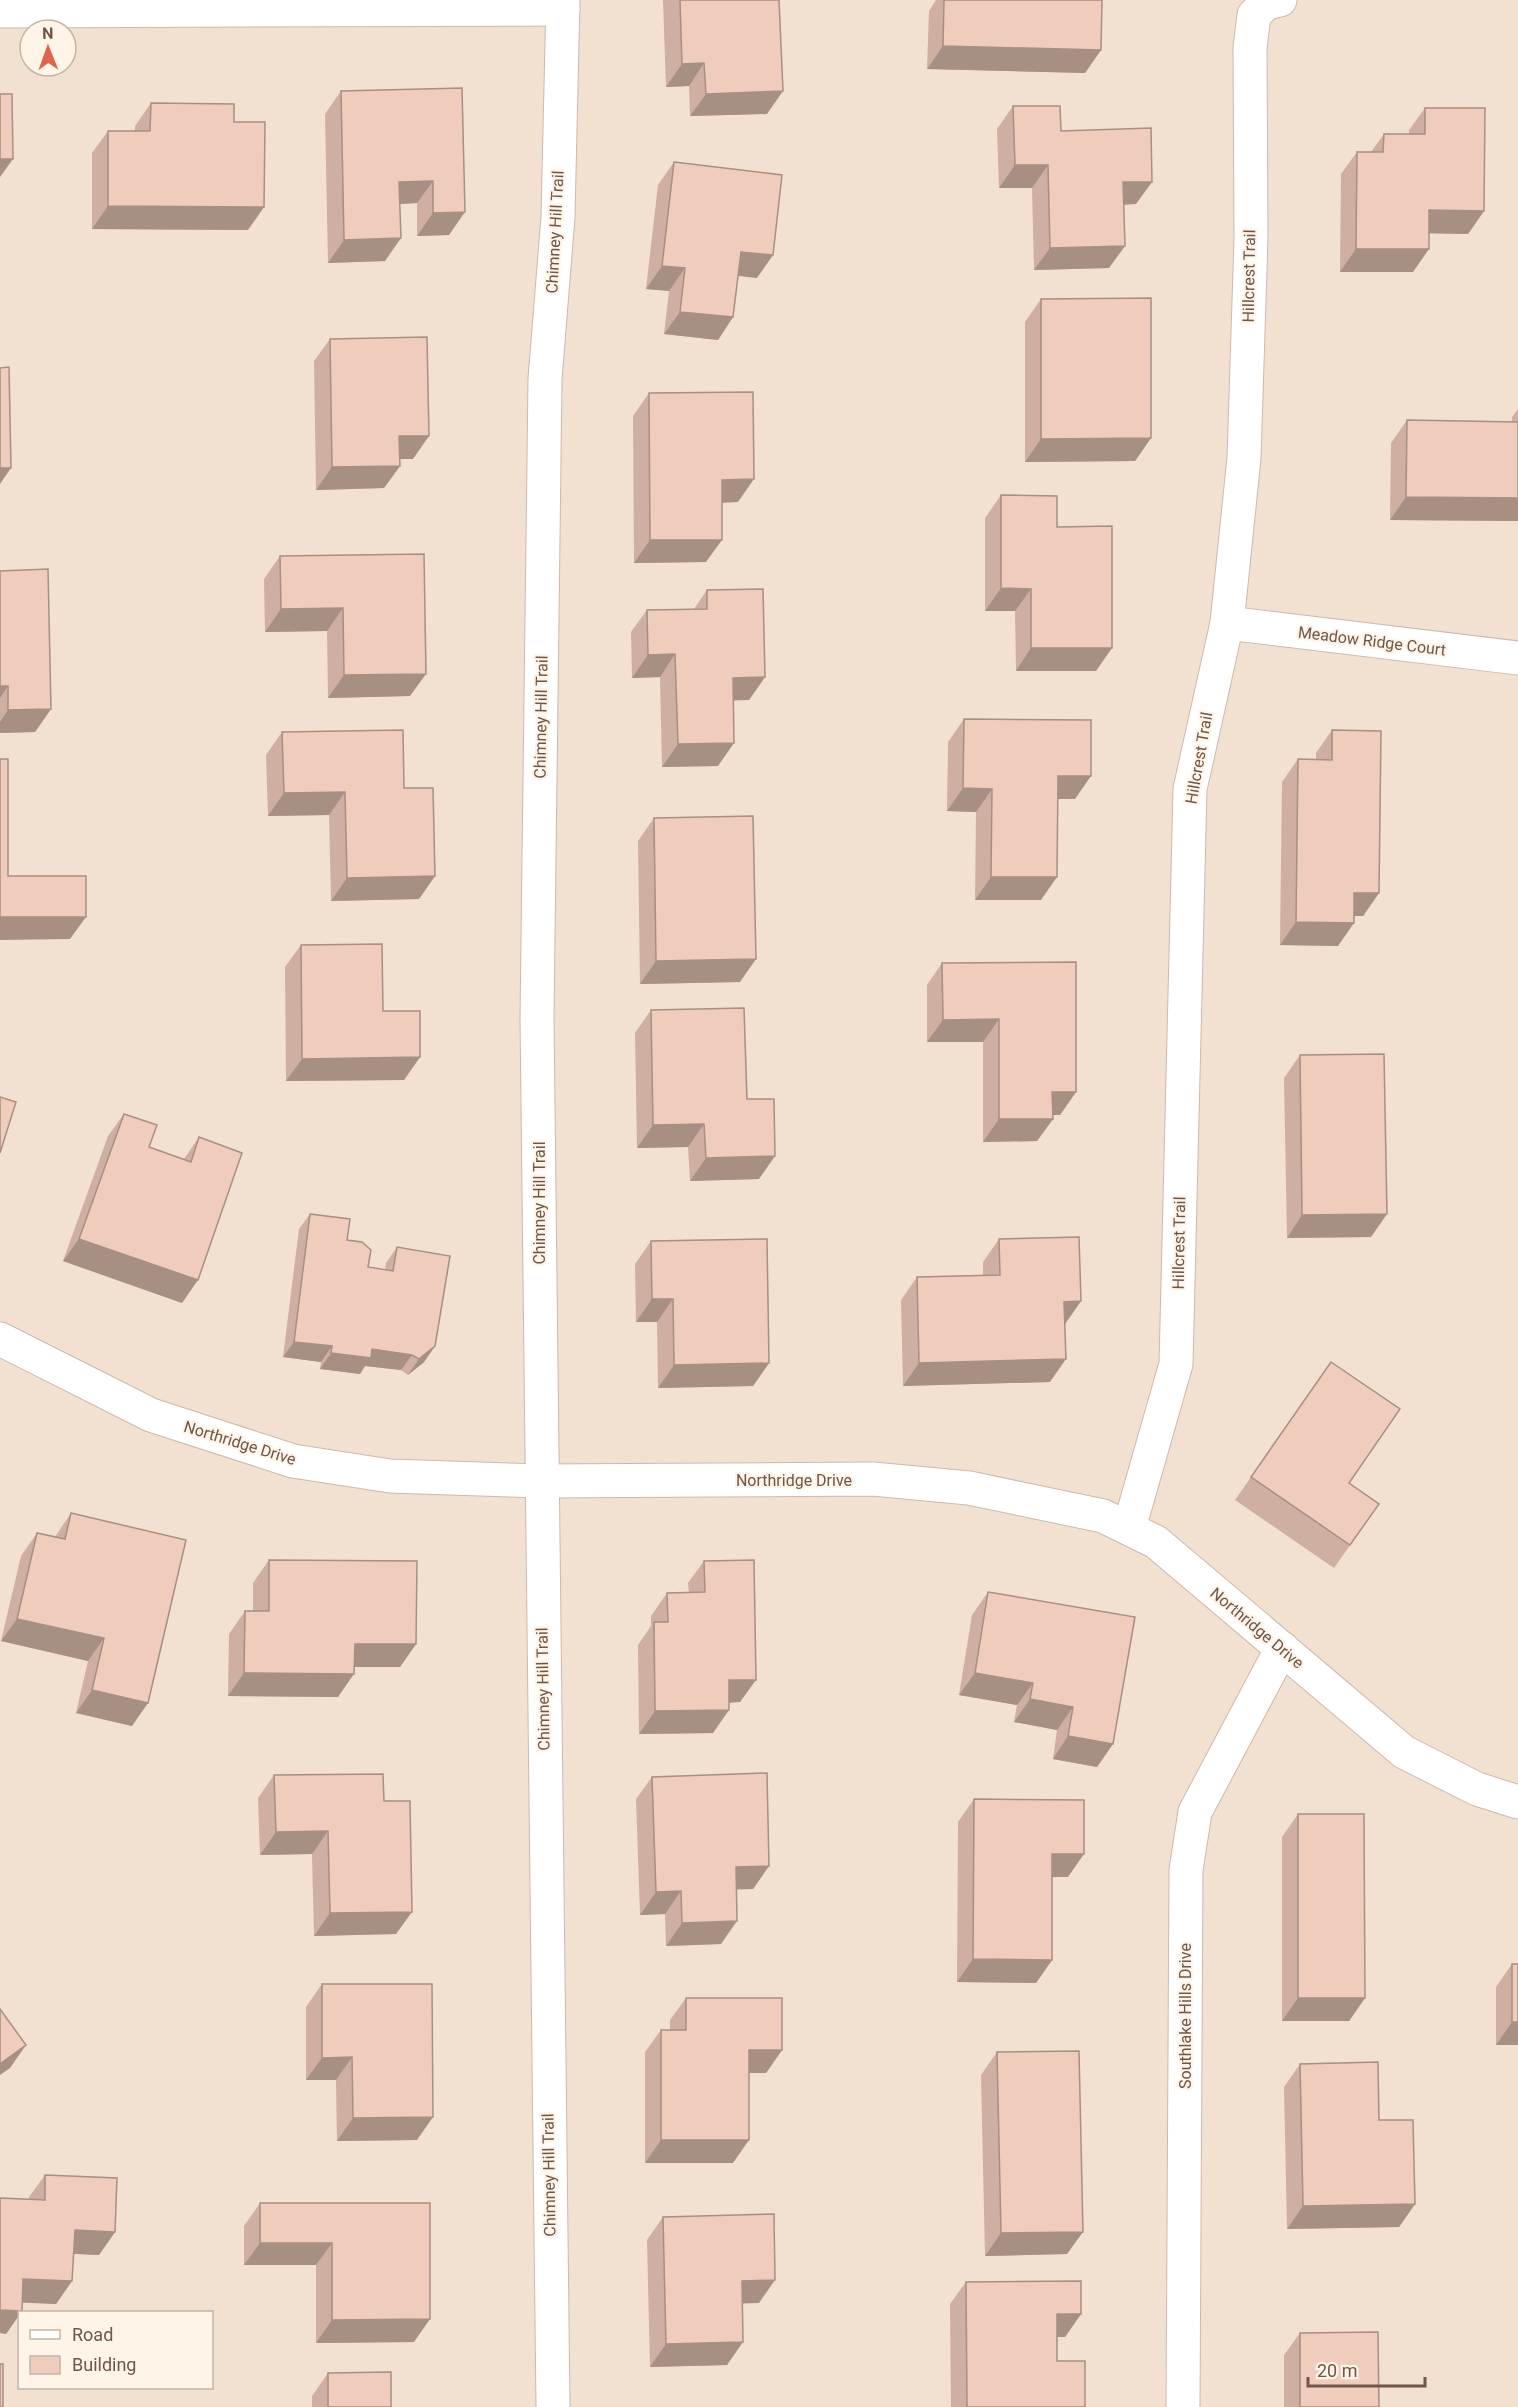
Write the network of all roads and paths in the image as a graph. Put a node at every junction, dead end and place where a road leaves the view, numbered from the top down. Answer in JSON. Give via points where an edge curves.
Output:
{"nodes":[{"id":1,"x":1280,"y":0,"type":"edge"},
{"id":2,"x":563,"y":5,"type":"edge"},
{"id":3,"x":0,"y":11,"type":"edge"},
{"id":4,"x":1227,"y":623,"type":"junction"},
{"id":5,"x":1518,"y":658,"type":"edge"},
{"id":6,"x":0,"y":1339,"type":"edge"},
{"id":7,"x":541,"y":1481,"type":"junction"},
{"id":8,"x":1129,"y":1528,"type":"junction"},
{"id":9,"x":1282,"y":1648,"type":"junction"},
{"id":10,"x":1518,"y":1802,"type":"edge"},
{"id":11,"x":552,"y":2407,"type":"edge"},
{"id":12,"x":1183,"y":2407,"type":"edge"}],
"edges":[{"from":1,"to":4,"type":"street","name":"Hillcrest Trail","via":[[1267,3],[1254,15],[1250,48],[1251,239],[1244,458]]},
{"from":2,"to":3,"type":"street"},
{"from":2,"to":7,"type":"street","name":"Chimney Hill Trail","via":[[558,217],[545,379],[537,1018]]},
{"from":4,"to":5,"type":"street","name":"Meadow Ridge Court"},
{"from":4,"to":8,"type":"street","name":"Hillcrest Trail","via":[[1190,789],[1176,1364]]},
{"from":6,"to":7,"type":"street","name":"Northridge Drive","via":[[151,1415],[293,1461],[390,1476]]},
{"from":7,"to":8,"type":"street","name":"Northridge Drive","via":[[873,1479],[969,1488],[1103,1516]]},
{"from":7,"to":11,"type":"street","name":"Chimney Hill Trail"},
{"from":8,"to":9,"type":"street","name":"Northridge Drive","via":[[1156,1542]]},
{"from":9,"to":10,"type":"street","name":"Northridge Drive","via":[[1404,1752],[1478,1789]]},
{"from":9,"to":12,"type":"street","name":"Southlake Hills Drive","via":[[1195,1812],[1186,1870]]}]}
